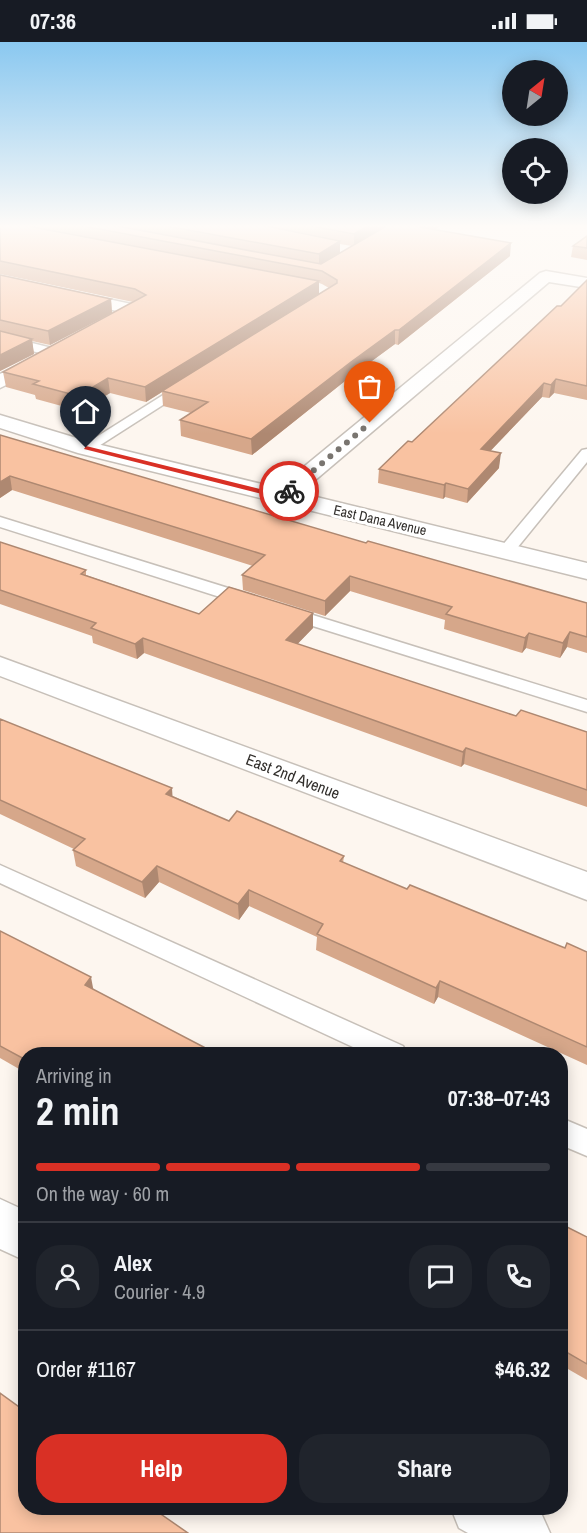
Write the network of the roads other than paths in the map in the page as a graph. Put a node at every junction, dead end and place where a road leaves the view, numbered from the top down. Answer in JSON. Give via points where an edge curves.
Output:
{"nodes":[{"id":1,"x":64,"y":295,"type":"edge"},
{"id":2,"x":524,"y":295,"type":"edge"},
{"id":3,"x":106,"y":326,"type":"edge"},
{"id":4,"x":0,"y":339,"type":"edge"},
{"id":5,"x":76,"y":342,"type":"edge"},
{"id":6,"x":56,"y":353,"type":"junction"},
{"id":7,"x":198,"y":378,"type":"edge"},
{"id":8,"x":0,"y":382,"type":"edge"},
{"id":9,"x":0,"y":421,"type":"edge"},
{"id":10,"x":86,"y":448,"type":"junction"},
{"id":11,"x":587,"y":453,"type":"edge"},
{"id":12,"x":282,"y":497,"type":"junction"},
{"id":13,"x":0,"y":522,"type":"edge"},
{"id":14,"x":507,"y":550,"type":"junction"},
{"id":15,"x":587,"y":571,"type":"edge"},
{"id":16,"x":0,"y":666,"type":"edge"},
{"id":17,"x":587,"y":706,"type":"edge"},
{"id":18,"x":0,"y":873,"type":"edge"},
{"id":19,"x":587,"y":886,"type":"edge"},
{"id":20,"x":379,"y":1047,"type":"edge"},
{"id":21,"x":568,"y":1134,"type":"edge"},
{"id":22,"x":587,"y":1143,"type":"edge"},
{"id":23,"x":0,"y":1222,"type":"edge"},
{"id":24,"x":18,"y":1233,"type":"edge"},
{"id":25,"x":491,"y":1515,"type":"edge"},
{"id":26,"x":521,"y":1533,"type":"edge"}],
"edges":[{"from":1,"to":3,"type":"street","via":[[136,310]]},
{"from":2,"to":12,"type":"street"},
{"from":4,"to":6,"type":"lane"},
{"from":5,"to":6,"type":"street"},
{"from":6,"to":8,"type":"street"},
{"from":7,"to":10,"type":"lane"},
{"from":9,"to":10,"type":"street","name":"East Dana Avenue"},
{"from":10,"to":12,"type":"street","name":"East Dana Avenue"},
{"from":11,"to":14,"type":"lane"},
{"from":12,"to":14,"type":"street","name":"East Dana Avenue"},
{"from":13,"to":17,"type":"lane"},
{"from":14,"to":15,"type":"street","name":"East Dana Avenue"},
{"from":16,"to":19,"type":"street","name":"East 2nd Avenue"},
{"from":18,"to":20,"type":"lane"},
{"from":21,"to":22,"type":"lane"},
{"from":23,"to":24,"type":"street"},
{"from":25,"to":26,"type":"street"}]}
